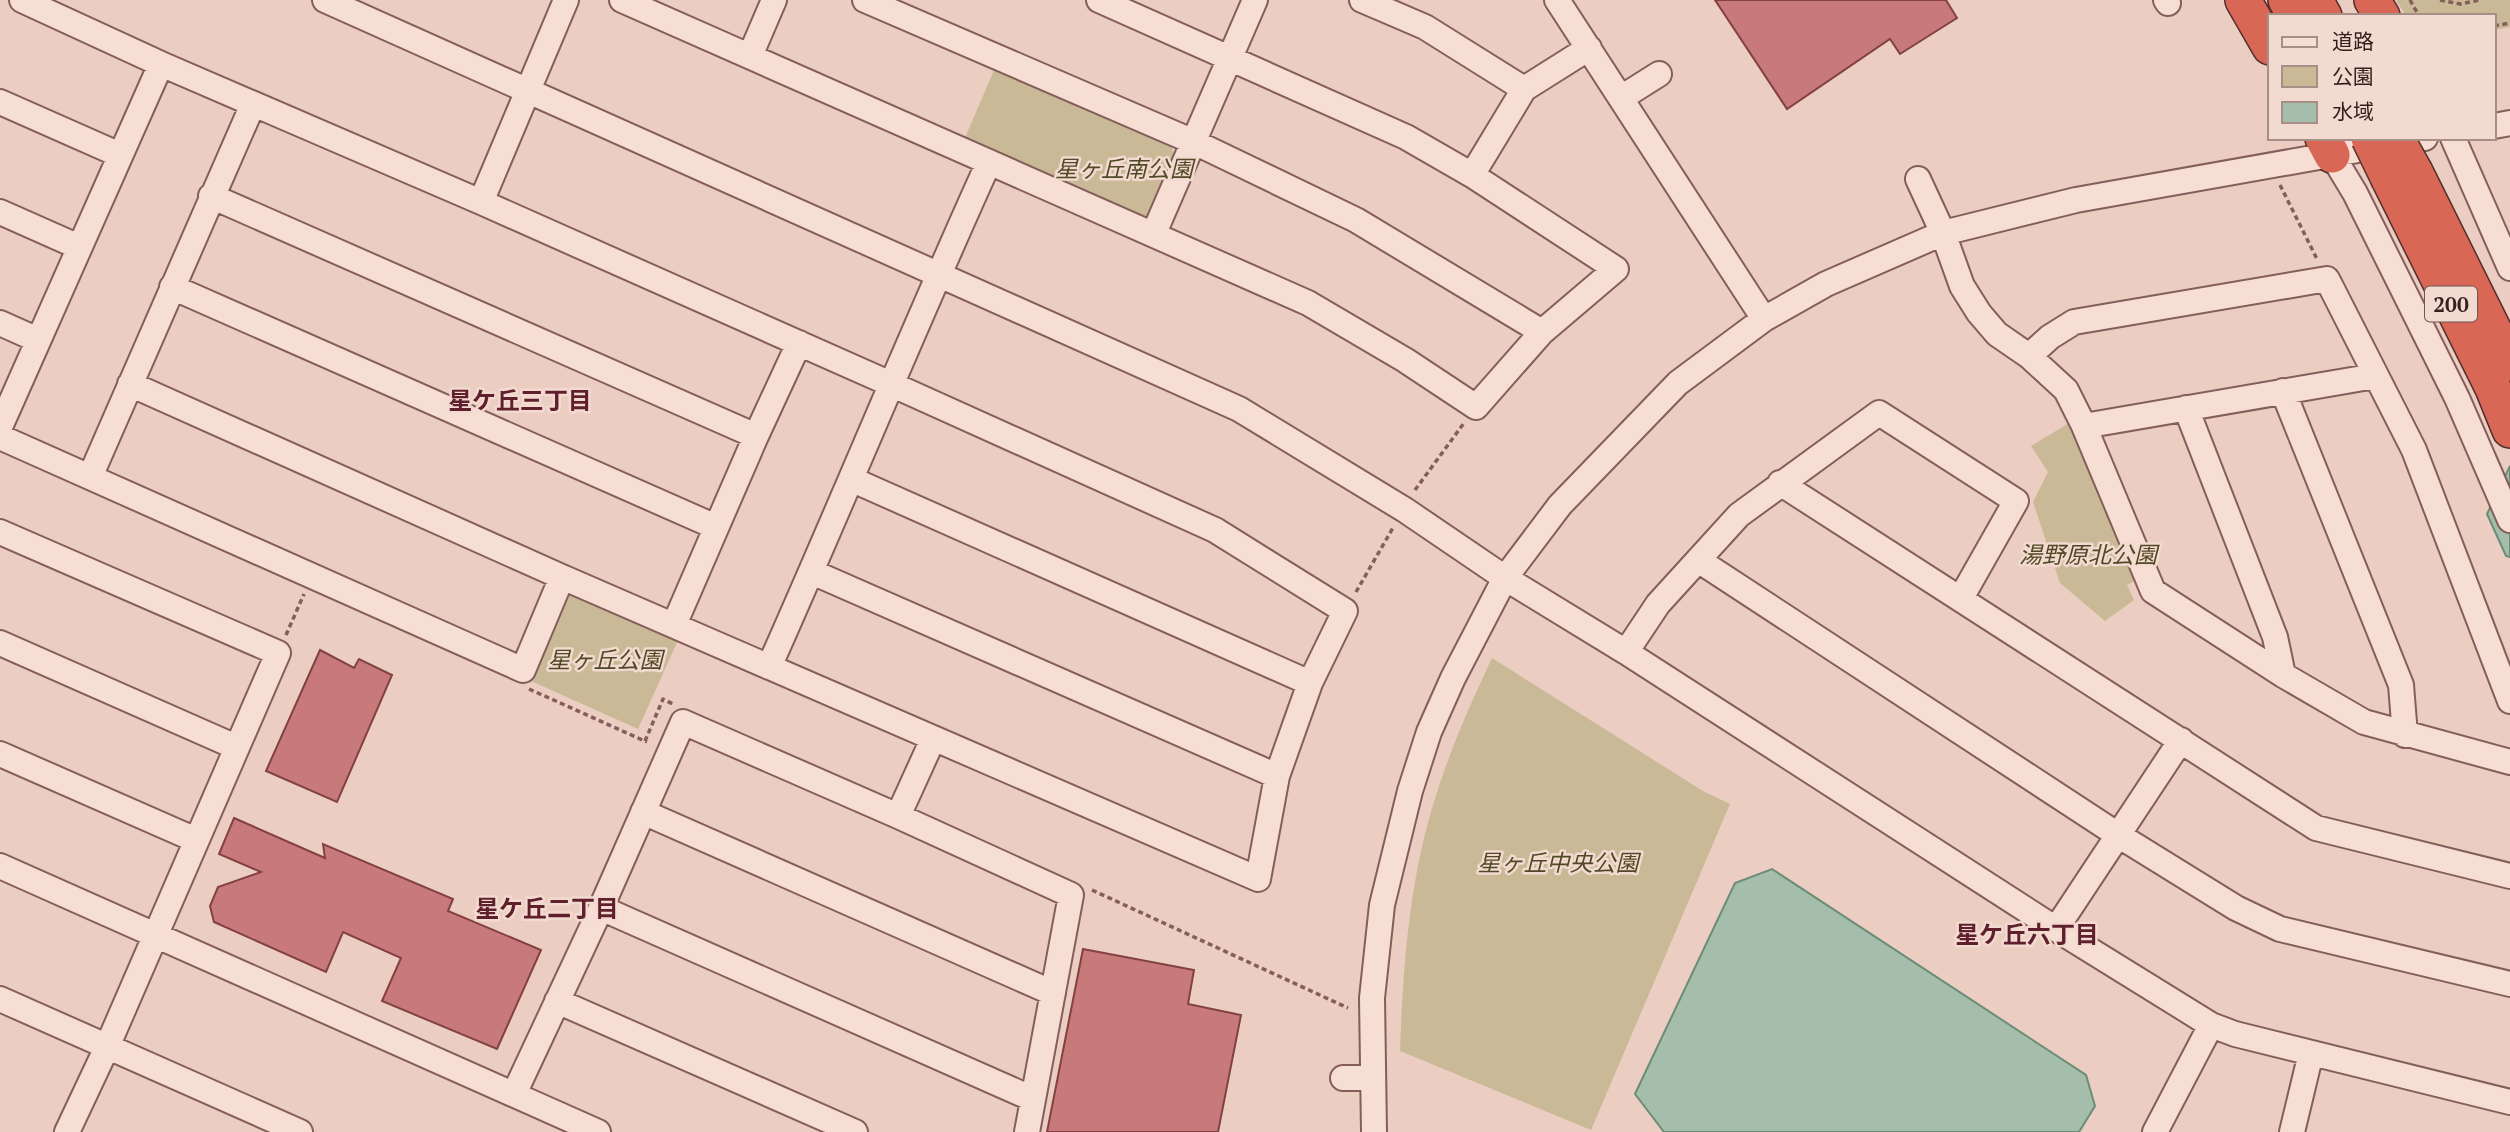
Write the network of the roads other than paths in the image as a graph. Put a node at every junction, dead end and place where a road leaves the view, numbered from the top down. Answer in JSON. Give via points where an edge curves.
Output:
{"nodes":[{"id":1,"x":22,"y":0,"type":"edge"},
{"id":2,"x":325,"y":0,"type":"edge"},
{"id":3,"x":566,"y":0,"type":"edge"},
{"id":4,"x":622,"y":0,"type":"edge"},
{"id":5,"x":774,"y":0,"type":"edge"},
{"id":6,"x":865,"y":0,"type":"edge"},
{"id":7,"x":1100,"y":0,"type":"edge"},
{"id":8,"x":1255,"y":0,"type":"edge"},
{"id":9,"x":1362,"y":0,"type":"edge"},
{"id":10,"x":1557,"y":0,"type":"edge"},
{"id":11,"x":2243,"y":0,"type":"edge"},
{"id":12,"x":2268,"y":44,"type":"edge"},
{"id":13,"x":1589,"y":48,"type":"junction"},
{"id":14,"x":750,"y":56,"type":"junction"},
{"id":15,"x":1231,"y":58,"type":"junction"},
{"id":16,"x":161,"y":64,"type":"junction"},
{"id":17,"x":1660,"y":74,"type":"dead end"},
{"id":18,"x":1524,"y":89,"type":"junction"},
{"id":19,"x":528,"y":90,"type":"junction"},
{"id":20,"x":1621,"y":98,"type":"junction"},
{"id":21,"x":0,"y":102,"type":"edge"},
{"id":22,"x":253,"y":104,"type":"junction"},
{"id":23,"x":2371,"y":140,"type":"edge"},
{"id":24,"x":2396,"y":140,"type":"edge"},
{"id":25,"x":2403,"y":140,"type":"edge"},
{"id":26,"x":2454,"y":140,"type":"edge"},
{"id":27,"x":1194,"y":142,"type":"junction"},
{"id":28,"x":2328,"y":147,"type":"edge"},
{"id":29,"x":120,"y":155,"type":"junction"},
{"id":30,"x":989,"y":162,"type":"junction"},
{"id":31,"x":1472,"y":175,"type":"junction"},
{"id":32,"x":2402,"y":175,"type":"junction"},
{"id":33,"x":1918,"y":179,"type":"dead end"},
{"id":34,"x":211,"y":196,"type":"junction"},
{"id":35,"x":481,"y":202,"type":"junction"},
{"id":36,"x":0,"y":212,"type":"edge"},
{"id":37,"x":1154,"y":233,"type":"junction"},
{"id":38,"x":1943,"y":233,"type":"junction"},
{"id":39,"x":79,"y":247,"type":"junction"},
{"id":40,"x":2510,"y":268,"type":"edge"},
{"id":41,"x":939,"y":273,"type":"junction"},
{"id":42,"x":172,"y":287,"type":"junction"},
{"id":43,"x":1764,"y":319,"type":"junction"},
{"id":44,"x":0,"y":323,"type":"edge"},
{"id":45,"x":1542,"y":332,"type":"junction"},
{"id":46,"x":38,"y":340,"type":"junction"},
{"id":47,"x":799,"y":343,"type":"junction"},
{"id":48,"x":2029,"y":356,"type":"junction"},
{"id":49,"x":2510,"y":363,"type":"edge"},
{"id":50,"x":2375,"y":376,"type":"junction"},
{"id":51,"x":130,"y":384,"type":"junction"},
{"id":52,"x":893,"y":385,"type":"junction"},
{"id":53,"x":2283,"y":391,"type":"junction"},
{"id":54,"x":2186,"y":408,"type":"junction"},
{"id":55,"x":2084,"y":426,"type":"junction"},
{"id":56,"x":0,"y":427,"type":"edge"},
{"id":57,"x":2510,"y":430,"type":"edge"},
{"id":58,"x":756,"y":436,"type":"junction"},
{"id":59,"x":0,"y":437,"type":"edge"},
{"id":60,"x":90,"y":477,"type":"junction"},
{"id":61,"x":853,"y":480,"type":"junction"},
{"id":62,"x":1780,"y":483,"type":"junction"},
{"id":63,"x":2510,"y":520,"type":"edge"},
{"id":64,"x":716,"y":527,"type":"junction"},
{"id":65,"x":0,"y":532,"type":"edge"},
{"id":66,"x":1698,"y":560,"type":"junction"},
{"id":67,"x":812,"y":572,"type":"junction"},
{"id":68,"x":562,"y":577,"type":"junction"},
{"id":69,"x":1505,"y":578,"type":"junction"},
{"id":70,"x":1961,"y":598,"type":"junction"},
{"id":71,"x":674,"y":625,"type":"junction"},
{"id":72,"x":0,"y":643,"type":"edge"},
{"id":73,"x":1626,"y":652,"type":"junction"},
{"id":74,"x":769,"y":667,"type":"junction"},
{"id":75,"x":2283,"y":675,"type":"junction"},
{"id":76,"x":1310,"y":683,"type":"junction"},
{"id":77,"x":2509,"y":697,"type":"edge"},
{"id":78,"x":2405,"y":735,"type":"junction"},
{"id":79,"x":933,"y":739,"type":"junction"},
{"id":80,"x":2181,"y":740,"type":"junction"},
{"id":81,"x":236,"y":747,"type":"junction"},
{"id":82,"x":0,"y":754,"type":"edge"},
{"id":83,"x":2510,"y":762,"type":"edge"},
{"id":84,"x":1277,"y":776,"type":"junction"},
{"id":85,"x":642,"y":812,"type":"junction"},
{"id":86,"x":898,"y":816,"type":"junction"},
{"id":87,"x":2118,"y":835,"type":"junction"},
{"id":88,"x":196,"y":840,"type":"junction"},
{"id":89,"x":0,"y":866,"type":"edge"},
{"id":90,"x":2510,"y":876,"type":"edge"},
{"id":91,"x":601,"y":908,"type":"junction"},
{"id":92,"x":2056,"y":929,"type":"junction"},
{"id":93,"x":156,"y":935,"type":"junction"},
{"id":94,"x":2510,"y":984,"type":"edge"},
{"id":95,"x":1052,"y":993,"type":"junction"},
{"id":96,"x":0,"y":999,"type":"edge"},
{"id":97,"x":557,"y":1002,"type":"junction"},
{"id":98,"x":2211,"y":1025,"type":"junction"},
{"id":99,"x":107,"y":1047,"type":"junction"},
{"id":100,"x":2311,"y":1053,"type":"junction"},
{"id":101,"x":1343,"y":1078,"type":"dead end"},
{"id":102,"x":1373,"y":1078,"type":"junction"},
{"id":103,"x":514,"y":1094,"type":"junction"},
{"id":104,"x":1033,"y":1099,"type":"junction"},
{"id":105,"x":2510,"y":1102,"type":"edge"},
{"id":106,"x":67,"y":1132,"type":"edge"},
{"id":107,"x":300,"y":1132,"type":"edge"},
{"id":108,"x":598,"y":1132,"type":"edge"},
{"id":109,"x":855,"y":1132,"type":"edge"},
{"id":110,"x":1027,"y":1132,"type":"edge"},
{"id":111,"x":1374,"y":1132,"type":"edge"},
{"id":112,"x":2155,"y":1132,"type":"edge"},
{"id":113,"x":2292,"y":1132,"type":"edge"}],
"edges":[{"from":1,"to":16,"type":"street"},
{"from":2,"to":19,"type":"street"},
{"from":3,"to":19,"type":"street"},
{"from":4,"to":14,"type":"street"},
{"from":5,"to":14,"type":"street"},
{"from":6,"to":27,"type":"street"},
{"from":7,"to":15,"type":"street"},
{"from":8,"to":15,"type":"street"},
{"from":9,"to":18,"type":"street","via":[[1424,27]]},
{"from":10,"to":13,"type":"street"},
{"from":11,"to":12,"type":"highway"},
{"from":13,"to":18,"type":"street"},
{"from":13,"to":20,"type":"street"},
{"from":14,"to":30,"type":"street"},
{"from":15,"to":27,"type":"street"},
{"from":15,"to":31,"type":"street","via":[[1406,136]]},
{"from":16,"to":22,"type":"street"},
{"from":16,"to":29,"type":"street"},
{"from":17,"to":20,"type":"street"},
{"from":18,"to":31,"type":"street"},
{"from":19,"to":35,"type":"street"},
{"from":19,"to":41,"type":"street"},
{"from":20,"to":43,"type":"street"},
{"from":21,"to":29,"type":"street"},
{"from":22,"to":34,"type":"street"},
{"from":22,"to":35,"type":"street"},
{"from":23,"to":32,"type":"highway","number":"200","bridge":true},
{"from":24,"to":32,"type":"highway","number":"200","bridge":true},
{"from":25,"to":28,"type":"street"},
{"from":26,"to":40,"type":"street"},
{"from":27,"to":37,"type":"street"},
{"from":27,"to":45,"type":"street","via":[[1356,220]]},
{"from":28,"to":38,"type":"street"},
{"from":28,"to":63,"type":"street","via":[[2458,398]]},
{"from":29,"to":39,"type":"street"},
{"from":30,"to":37,"type":"street"},
{"from":30,"to":41,"type":"street"},
{"from":31,"to":45,"type":"street","via":[[1616,269]]},
{"from":32,"to":49,"type":"highway","number":"200"},
{"from":32,"to":57,"type":"highway","number":"200"},
{"from":33,"to":38,"type":"street"},
{"from":34,"to":42,"type":"street"},
{"from":34,"to":58,"type":"street"},
{"from":35,"to":47,"type":"street"},
{"from":36,"to":39,"type":"street"},
{"from":37,"to":45,"type":"street","via":[[1308,303],[1476,407]]},
{"from":38,"to":43,"type":"street","via":[[1826,284]]},
{"from":38,"to":48,"type":"street","via":[[1962,286],[1979,313],[1997,334]]},
{"from":39,"to":46,"type":"street"},
{"from":41,"to":52,"type":"street"},
{"from":41,"to":69,"type":"street","via":[[1239,409],[1405,510]]},
{"from":42,"to":51,"type":"street"},
{"from":42,"to":64,"type":"street"},
{"from":43,"to":69,"type":"street","via":[[1678,383],[1560,505]]},
{"from":44,"to":46,"type":"street"},
{"from":46,"to":56,"type":"street"},
{"from":47,"to":52,"type":"street"},
{"from":47,"to":58,"type":"street"},
{"from":48,"to":50,"type":"street","via":[[2074,322],[2327,279]]},
{"from":48,"to":55,"type":"street","via":[[2066,390]]},
{"from":50,"to":53,"type":"street"},
{"from":50,"to":77,"type":"street","via":[[2414,450]]},
{"from":51,"to":60,"type":"street"},
{"from":51,"to":68,"type":"street"},
{"from":52,"to":61,"type":"street"},
{"from":52,"to":76,"type":"street","via":[[1215,530],[1345,611]]},
{"from":53,"to":54,"type":"street"},
{"from":53,"to":78,"type":"street","via":[[2401,685]]},
{"from":54,"to":55,"type":"street"},
{"from":54,"to":75,"type":"street","via":[[2275,637]]},
{"from":55,"to":75,"type":"street","via":[[2153,591]]},
{"from":58,"to":64,"type":"street"},
{"from":59,"to":60,"type":"street"},
{"from":60,"to":68,"type":"street","via":[[523,670]]},
{"from":61,"to":67,"type":"street"},
{"from":61,"to":76,"type":"street"},
{"from":62,"to":66,"type":"street","via":[[1739,514]]},
{"from":62,"to":70,"type":"street"},
{"from":62,"to":70,"type":"street","via":[[1879,413],[2016,501]]},
{"from":64,"to":71,"type":"street"},
{"from":65,"to":81,"type":"street","via":[[278,653]]},
{"from":66,"to":73,"type":"street","via":[[1658,604]]},
{"from":66,"to":87,"type":"street"},
{"from":67,"to":74,"type":"street"},
{"from":67,"to":84,"type":"street"},
{"from":68,"to":71,"type":"street"},
{"from":69,"to":73,"type":"street"},
{"from":69,"to":102,"type":"street","via":[[1438,711],[1410,791],[1382,905],[1372,998]]},
{"from":70,"to":80,"type":"street"},
{"from":71,"to":74,"type":"street"},
{"from":72,"to":81,"type":"street"},
{"from":73,"to":92,"type":"street"},
{"from":74,"to":79,"type":"street"},
{"from":75,"to":78,"type":"street","via":[[2364,722]]},
{"from":76,"to":84,"type":"street"},
{"from":78,"to":83,"type":"street"},
{"from":79,"to":84,"type":"street","via":[[1258,879]]},
{"from":79,"to":86,"type":"street"},
{"from":80,"to":87,"type":"street"},
{"from":80,"to":90,"type":"street","via":[[2316,828]]},
{"from":81,"to":88,"type":"street"},
{"from":82,"to":88,"type":"street"},
{"from":85,"to":86,"type":"street","via":[[682,722]]},
{"from":85,"to":91,"type":"street"},
{"from":85,"to":95,"type":"street"},
{"from":86,"to":95,"type":"street","via":[[1071,895]]},
{"from":87,"to":92,"type":"street"},
{"from":87,"to":94,"type":"street","via":[[2236,908],[2280,929]]},
{"from":88,"to":93,"type":"street"},
{"from":89,"to":93,"type":"street"},
{"from":91,"to":97,"type":"street"},
{"from":91,"to":104,"type":"street"},
{"from":92,"to":98,"type":"street"},
{"from":93,"to":99,"type":"street"},
{"from":93,"to":103,"type":"street"},
{"from":95,"to":104,"type":"street"},
{"from":96,"to":99,"type":"street"},
{"from":97,"to":103,"type":"street"},
{"from":97,"to":109,"type":"street"},
{"from":98,"to":100,"type":"street"},
{"from":98,"to":112,"type":"street"},
{"from":99,"to":106,"type":"street"},
{"from":99,"to":107,"type":"street"},
{"from":100,"to":105,"type":"street"},
{"from":100,"to":113,"type":"street"},
{"from":101,"to":102,"type":"street"},
{"from":102,"to":111,"type":"street"},
{"from":103,"to":108,"type":"street"},
{"from":104,"to":110,"type":"street"}]}
